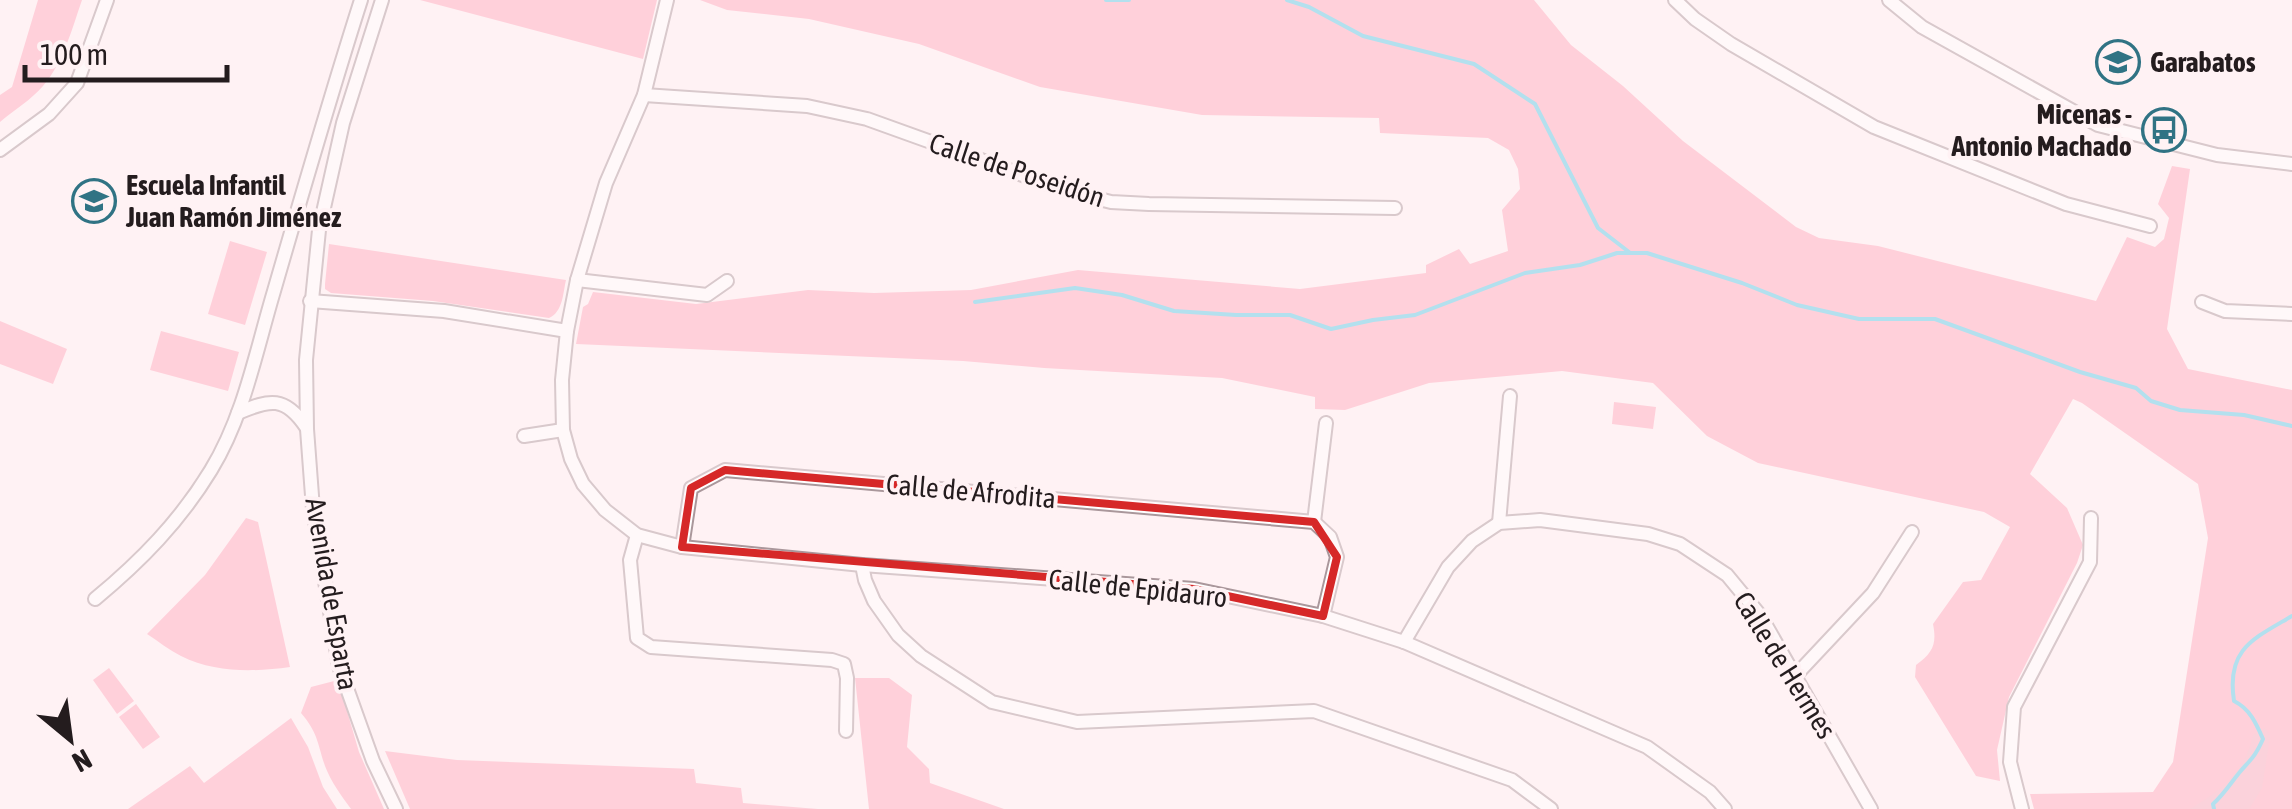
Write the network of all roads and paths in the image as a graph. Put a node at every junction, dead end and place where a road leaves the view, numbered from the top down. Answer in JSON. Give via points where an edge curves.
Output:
{"nodes":[{"id":1,"x":107,"y":0,"type":"edge"},
{"id":2,"x":361,"y":0,"type":"edge"},
{"id":3,"x":382,"y":0,"type":"edge"},
{"id":4,"x":667,"y":0,"type":"edge"},
{"id":5,"x":1675,"y":0,"type":"edge"},
{"id":6,"x":1889,"y":0,"type":"edge"},
{"id":7,"x":644,"y":95,"type":"junction"},
{"id":8,"x":0,"y":150,"type":"edge"},
{"id":9,"x":2292,"y":164,"type":"edge"},
{"id":10,"x":1395,"y":208,"type":"dead end"},
{"id":11,"x":293,"y":223,"type":"junction"},
{"id":12,"x":2150,"y":226,"type":"dead end"},
{"id":13,"x":319,"y":230,"type":"junction"},
{"id":14,"x":578,"y":280,"type":"junction"},
{"id":15,"x":727,"y":281,"type":"dead end"},
{"id":16,"x":310,"y":301,"type":"junction"},
{"id":17,"x":2202,"y":302,"type":"dead end"},
{"id":18,"x":2292,"y":314,"type":"edge"},
{"id":19,"x":567,"y":331,"type":"junction"},
{"id":20,"x":1510,"y":396,"type":"dead end"},
{"id":21,"x":238,"y":412,"type":"junction"},
{"id":22,"x":1326,"y":423,"type":"dead end"},
{"id":23,"x":307,"y":429,"type":"junction"},
{"id":24,"x":563,"y":430,"type":"junction"},
{"id":25,"x":524,"y":436,"type":"dead end"},
{"id":26,"x":2091,"y":518,"type":"dead end"},
{"id":27,"x":1314,"y":522,"type":"junction"},
{"id":28,"x":1499,"y":523,"type":"junction"},
{"id":29,"x":1912,"y":532,"type":"dead end"},
{"id":30,"x":637,"y":535,"type":"junction"},
{"id":31,"x":682,"y":547,"type":"junction"},
{"id":32,"x":862,"y":565,"type":"junction"},
{"id":33,"x":96,"y":600,"type":"dead end"},
{"id":34,"x":1323,"y":616,"type":"junction"},
{"id":35,"x":1404,"y":642,"type":"junction"},
{"id":36,"x":1796,"y":675,"type":"junction"},
{"id":37,"x":846,"y":731,"type":"dead end"},
{"id":38,"x":396,"y":809,"type":"edge"},
{"id":39,"x":1550,"y":809,"type":"edge"},
{"id":40,"x":1725,"y":809,"type":"edge"},
{"id":41,"x":1871,"y":809,"type":"edge"},
{"id":42,"x":2022,"y":809,"type":"edge"}],
"edges":[{"from":1,"to":8,"type":"street","via":[[77,84],[50,114]]},
{"from":2,"to":11,"type":"street"},
{"from":3,"to":13,"type":"street","name":"Avenida de Esparta","via":[[343,123]]},
{"from":4,"to":7,"type":"street","name":"Calle de Epidauro"},
{"from":5,"to":12,"type":"street","via":[[1731,44],[1874,127],[2066,204]]},
{"from":6,"to":9,"type":"street","via":[[1922,27],[2098,124],[2217,155]]},
{"from":7,"to":10,"type":"street","name":"Calle de Poseidón","via":[[807,106],[867,119],[1112,202]]},
{"from":7,"to":14,"type":"street","name":"Calle de Epidauro","via":[[606,183]]},
{"from":11,"to":13,"type":"street"},
{"from":11,"to":21,"type":"street"},
{"from":13,"to":16,"type":"street","name":"Avenida de Esparta"},
{"from":14,"to":15,"type":"street","via":[[706,295]]},
{"from":14,"to":19,"type":"street","name":"Calle de Epidauro"},
{"from":16,"to":19,"type":"street"},
{"from":16,"to":23,"type":"street","name":"Avenida de Esparta"},
{"from":17,"to":18,"type":"street","via":[[2224,311]]},
{"from":19,"to":24,"type":"street","name":"Calle de Epidauro"},
{"from":20,"to":28,"type":"street"},
{"from":21,"to":23,"type":"street","via":[[280,403]]},
{"from":21,"to":33,"type":"street","via":[[178,518]]},
{"from":22,"to":27,"type":"street"},
{"from":23,"to":38,"type":"street","name":"Avenida de Esparta","via":[[339,666]]},
{"from":24,"to":25,"type":"street"},
{"from":24,"to":30,"type":"street","name":"Calle de Epidauro","via":[[583,484]]},
{"from":26,"to":42,"type":"street","via":[[2090,562],[2014,707],[2010,762]]},
{"from":27,"to":31,"type":"street","name":"Calle de Afrodita","via":[[726,470],[691,488]]},
{"from":27,"to":34,"type":"street","via":[[1338,557]]},
{"from":28,"to":35,"type":"street","via":[[1448,567]]},
{"from":28,"to":36,"type":"street","name":"Calle de Hermes","via":[[1540,520],[1680,544],[1727,574]]},
{"from":29,"to":36,"type":"street","via":[[1873,593]]},
{"from":30,"to":31,"type":"street","name":"Calle de Epidauro"},
{"from":30,"to":37,"type":"street","via":[[630,560],[638,638],[651,647],[844,664]]},
{"from":31,"to":32,"type":"street","name":"Calle de Epidauro"},
{"from":32,"to":34,"type":"street","name":"Calle de Epidauro","via":[[1194,589]]},
{"from":32,"to":39,"type":"street","via":[[874,601],[898,635],[992,702],[1077,722],[1314,710],[1512,780]]},
{"from":34,"to":35,"type":"street","name":"Calle de Epidauro"},
{"from":35,"to":40,"type":"street","name":"Calle de Epidauro","via":[[1648,747]]},
{"from":36,"to":41,"type":"street","name":"Calle de Hermes"}]}
